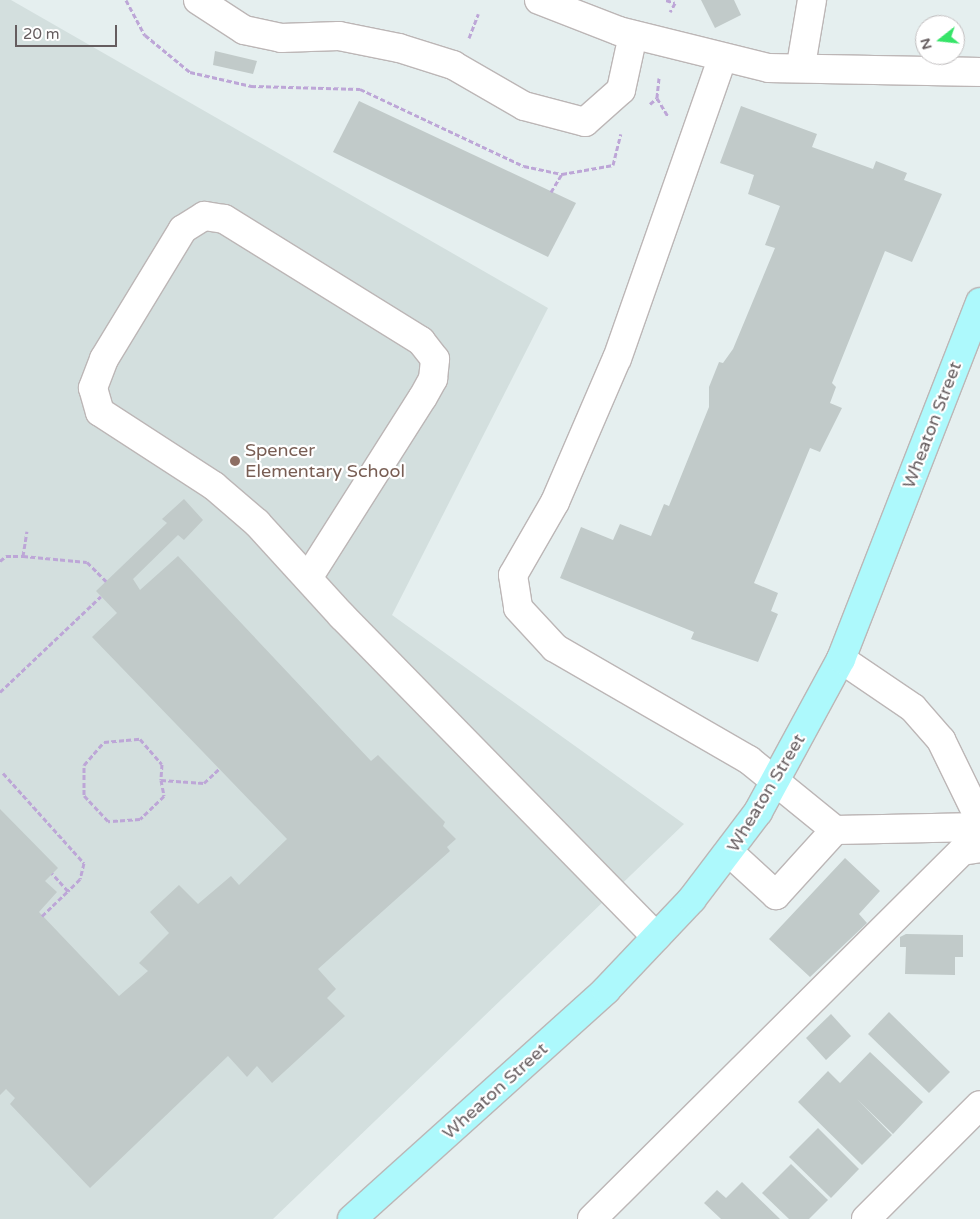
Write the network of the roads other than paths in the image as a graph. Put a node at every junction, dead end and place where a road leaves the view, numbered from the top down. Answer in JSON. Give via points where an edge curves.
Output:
{"nodes":[{"id":1,"x":198,"y":0,"type":"edge"},
{"id":2,"x":539,"y":0,"type":"edge"},
{"id":3,"x":812,"y":0,"type":"edge"},
{"id":4,"x":633,"y":35,"type":"junction"},
{"id":5,"x":722,"y":59,"type":"junction"},
{"id":6,"x":801,"y":65,"type":"junction"},
{"id":7,"x":980,"y":72,"type":"edge"},
{"id":8,"x":980,"y":302,"type":"edge"},
{"id":9,"x":308,"y":578,"type":"junction"},
{"id":10,"x":841,"y":659,"type":"junction"},
{"id":11,"x":777,"y":780,"type":"junction"},
{"id":12,"x":980,"y":820,"type":"edge"},
{"id":13,"x":980,"y":827,"type":"edge"},
{"id":14,"x":834,"y":830,"type":"junction"},
{"id":15,"x":980,"y":848,"type":"edge"},
{"id":16,"x":730,"y":853,"type":"junction"},
{"id":17,"x":656,"y":937,"type":"junction"},
{"id":18,"x":980,"y":1105,"type":"edge"},
{"id":19,"x":352,"y":1219,"type":"edge"},
{"id":20,"x":592,"y":1219,"type":"edge"},
{"id":21,"x":866,"y":1219,"type":"edge"}],
"edges":[{"from":1,"to":4,"type":"street","via":[[201,6],[244,30],[281,38],[339,36],[399,48],[453,65],[524,106],[585,122],[621,90]]},
{"from":2,"to":4,"type":"street"},
{"from":3,"to":6,"type":"street"},
{"from":4,"to":5,"type":"street"},
{"from":5,"to":6,"type":"street","via":[[769,68]]},
{"from":5,"to":11,"type":"street","via":[[617,358],[555,502],[513,576],[518,608],[555,648]]},
{"from":6,"to":7,"type":"street"},
{"from":8,"to":10,"type":"main road","name":"Wheaton Street"},
{"from":9,"to":9,"type":"street","via":[[257,523],[214,486],[112,424],[100,412],[93,388],[104,359],[183,228],[204,216],[224,219],[421,341],[435,359],[433,379],[423,397]]},
{"from":9,"to":17,"type":"street"},
{"from":10,"to":11,"type":"main road","name":"Wheaton Street"},
{"from":10,"to":12,"type":"street","via":[[913,708],[941,740]]},
{"from":11,"to":14,"type":"street"},
{"from":11,"to":16,"type":"main road","name":"Wheaton Street"},
{"from":13,"to":14,"type":"street"},
{"from":14,"to":16,"type":"street","via":[[776,895]]},
{"from":15,"to":20,"type":"street","via":[[962,851]]},
{"from":16,"to":17,"type":"main road","name":"Wheaton Street"},
{"from":17,"to":19,"type":"main road","name":"Wheaton Street","via":[[606,990]]},
{"from":18,"to":21,"type":"street"}]}
